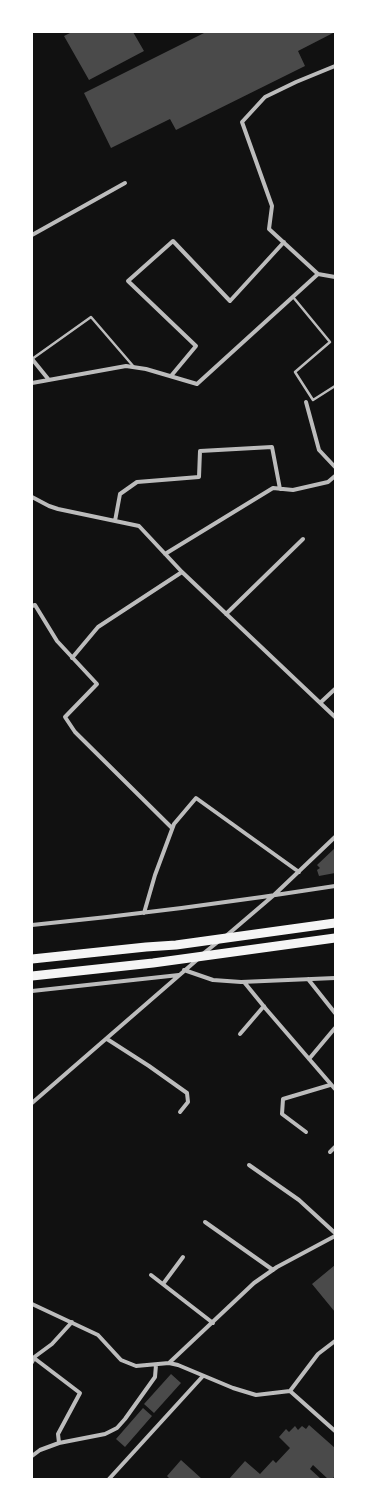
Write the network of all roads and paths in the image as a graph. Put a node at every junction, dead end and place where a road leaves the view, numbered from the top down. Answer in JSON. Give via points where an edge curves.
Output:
{"nodes":[{"id":1,"x":335,"y":66,"type":"edge"},
{"id":2,"x":125,"y":183,"type":"dead end"},
{"id":3,"x":32,"y":235,"type":"edge"},
{"id":4,"x":284,"y":242,"type":"junction"},
{"id":5,"x":318,"y":274,"type":"junction"},
{"id":6,"x":335,"y":277,"type":"edge"},
{"id":7,"x":293,"y":297,"type":"junction"},
{"id":8,"x":330,"y":342,"type":"junction"},
{"id":9,"x":335,"y":342,"type":"edge"},
{"id":10,"x":32,"y":359,"type":"edge"},
{"id":11,"x":135,"y":367,"type":"junction"},
{"id":12,"x":172,"y":376,"type":"junction"},
{"id":13,"x":49,"y":380,"type":"junction"},
{"id":14,"x":32,"y":383,"type":"edge"},
{"id":15,"x":335,"y":386,"type":"edge"},
{"id":16,"x":306,"y":402,"type":"dead end"},
{"id":17,"x":335,"y":467,"type":"edge"},
{"id":18,"x":335,"y":476,"type":"edge"},
{"id":19,"x":280,"y":489,"type":"junction"},
{"id":20,"x":34,"y":499,"type":"edge"},
{"id":21,"x":32,"y":503,"type":"edge"},
{"id":22,"x":116,"y":521,"type":"junction"},
{"id":23,"x":303,"y":539,"type":"dead end"},
{"id":24,"x":165,"y":554,"type":"junction"},
{"id":25,"x":182,"y":572,"type":"junction"},
{"id":26,"x":32,"y":606,"type":"edge"},
{"id":27,"x":226,"y":614,"type":"junction"},
{"id":28,"x":72,"y":658,"type":"junction"},
{"id":29,"x":335,"y":689,"type":"edge"},
{"id":30,"x":320,"y":703,"type":"junction"},
{"id":31,"x":335,"y":717,"type":"edge"},
{"id":32,"x":172,"y":828,"type":"junction"},
{"id":33,"x":335,"y":838,"type":"edge"},
{"id":34,"x":299,"y":872,"type":"junction"},
{"id":35,"x":335,"y":886,"type":"edge"},
{"id":36,"x":274,"y":895,"type":"junction"},
{"id":37,"x":144,"y":913,"type":"junction"},
{"id":38,"x":335,"y":922,"type":"edge"},
{"id":39,"x":32,"y":925,"type":"edge"},
{"id":40,"x":335,"y":938,"type":"edge"},
{"id":41,"x":32,"y":959,"type":"edge"},
{"id":42,"x":184,"y":970,"type":"junction"},
{"id":43,"x":179,"y":975,"type":"junction"},
{"id":44,"x":32,"y":976,"type":"edge"},
{"id":45,"x":335,"y":978,"type":"edge"},
{"id":46,"x":308,"y":979,"type":"junction"},
{"id":47,"x":244,"y":982,"type":"junction"},
{"id":48,"x":32,"y":991,"type":"edge"},
{"id":49,"x":264,"y":1006,"type":"junction"},
{"id":50,"x":335,"y":1013,"type":"edge"},
{"id":51,"x":335,"y":1028,"type":"edge"},
{"id":52,"x":240,"y":1034,"type":"dead end"},
{"id":53,"x":107,"y":1039,"type":"junction"},
{"id":54,"x":310,"y":1059,"type":"junction"},
{"id":55,"x":330,"y":1084,"type":"junction"},
{"id":56,"x":335,"y":1089,"type":"edge"},
{"id":57,"x":32,"y":1103,"type":"edge"},
{"id":58,"x":180,"y":1112,"type":"dead end"},
{"id":59,"x":306,"y":1132,"type":"dead end"},
{"id":60,"x":335,"y":1147,"type":"edge"},
{"id":61,"x":330,"y":1152,"type":"dead end"},
{"id":62,"x":249,"y":1165,"type":"dead end"},
{"id":63,"x":205,"y":1222,"type":"dead end"},
{"id":64,"x":335,"y":1234,"type":"edge"},
{"id":65,"x":183,"y":1257,"type":"dead end"},
{"id":66,"x":274,"y":1270,"type":"junction"},
{"id":67,"x":152,"y":1275,"type":"dead end"},
{"id":68,"x":163,"y":1284,"type":"junction"},
{"id":69,"x":32,"y":1305,"type":"edge"},
{"id":70,"x":72,"y":1322,"type":"junction"},
{"id":71,"x":213,"y":1323,"type":"junction"},
{"id":72,"x":335,"y":1341,"type":"edge"},
{"id":73,"x":33,"y":1359,"type":"edge"},
{"id":74,"x":170,"y":1363,"type":"junction"},
{"id":75,"x":156,"y":1365,"type":"junction"},
{"id":76,"x":203,"y":1376,"type":"junction"},
{"id":77,"x":290,"y":1391,"type":"junction"},
{"id":78,"x":335,"y":1431,"type":"edge"},
{"id":79,"x":59,"y":1442,"type":"junction"},
{"id":80,"x":32,"y":1456,"type":"edge"},
{"id":81,"x":109,"y":1479,"type":"edge"}],
"edges":[{"from":1,"to":4,"type":"street","via":[[265,97],[242,122],[272,206],[270,230]]},
{"from":2,"to":3,"type":"street"},
{"from":4,"to":5,"type":"street"},
{"from":4,"to":12,"type":"street","via":[[230,301],[173,241],[128,281],[196,346]]},
{"from":5,"to":6,"type":"street"},
{"from":5,"to":7,"type":"street"},
{"from":7,"to":8,"type":"lane"},
{"from":7,"to":12,"type":"street","via":[[197,384]]},
{"from":8,"to":9,"type":"lane"},
{"from":8,"to":15,"type":"lane","via":[[295,372],[313,400]]},
{"from":10,"to":11,"type":"lane","via":[[91,318]]},
{"from":10,"to":13,"type":"street"},
{"from":11,"to":12,"type":"street"},
{"from":11,"to":13,"type":"street","via":[[126,366]]},
{"from":13,"to":14,"type":"street"},
{"from":16,"to":17,"type":"street","via":[[319,450]]},
{"from":18,"to":19,"type":"street","via":[[328,482],[293,490]]},
{"from":19,"to":22,"type":"street","via":[[272,447],[200,450],[199,477],[137,482],[120,494]]},
{"from":19,"to":24,"type":"street","via":[[273,488]]},
{"from":20,"to":21,"type":"street"},
{"from":20,"to":22,"type":"street","via":[[58,509]]},
{"from":22,"to":24,"type":"street","via":[[139,526]]},
{"from":23,"to":27,"type":"street"},
{"from":24,"to":25,"type":"street"},
{"from":25,"to":27,"type":"street"},
{"from":25,"to":28,"type":"street","via":[[98,626]]},
{"from":26,"to":28,"type":"street","via":[[35,605],[57,642]]},
{"from":27,"to":30,"type":"street"},
{"from":28,"to":32,"type":"street","via":[[97,684],[65,718],[75,732]]},
{"from":29,"to":30,"type":"street"},
{"from":30,"to":31,"type":"street"},
{"from":32,"to":34,"type":"street","via":[[196,798]]},
{"from":32,"to":37,"type":"street","via":[[154,875]]},
{"from":33,"to":34,"type":"street"},
{"from":34,"to":36,"type":"street"},
{"from":35,"to":36,"type":"street"},
{"from":36,"to":37,"type":"street"},
{"from":36,"to":42,"type":"street"},
{"from":37,"to":39,"type":"street"},
{"from":38,"to":41,"type":"highway","via":[[176,945]]},
{"from":40,"to":44,"type":"highway","via":[[153,964]]},
{"from":42,"to":43,"type":"street"},
{"from":42,"to":47,"type":"street","via":[[213,980]]},
{"from":43,"to":48,"type":"street"},
{"from":43,"to":53,"type":"street"},
{"from":45,"to":46,"type":"street"},
{"from":46,"to":47,"type":"street"},
{"from":46,"to":50,"type":"street"},
{"from":47,"to":49,"type":"street"},
{"from":49,"to":52,"type":"street"},
{"from":49,"to":54,"type":"street"},
{"from":51,"to":54,"type":"street"},
{"from":53,"to":57,"type":"street"},
{"from":53,"to":58,"type":"street","via":[[187,1093],[188,1102]]},
{"from":54,"to":55,"type":"street"},
{"from":55,"to":56,"type":"street"},
{"from":55,"to":59,"type":"street","via":[[283,1099],[282,1114]]},
{"from":60,"to":61,"type":"street"},
{"from":62,"to":64,"type":"street","via":[[299,1200]]},
{"from":63,"to":66,"type":"street"},
{"from":64,"to":66,"type":"street"},
{"from":65,"to":68,"type":"street"},
{"from":66,"to":71,"type":"street","via":[[254,1283]]},
{"from":67,"to":68,"type":"street"},
{"from":68,"to":71,"type":"street"},
{"from":69,"to":70,"type":"street"},
{"from":70,"to":73,"type":"street","via":[[52,1344]]},
{"from":70,"to":75,"type":"street","via":[[98,1335],[121,1360],[136,1366]]},
{"from":71,"to":74,"type":"street"},
{"from":72,"to":77,"type":"street","via":[[318,1354]]},
{"from":73,"to":79,"type":"street","via":[[80,1393],[58,1434]]},
{"from":74,"to":75,"type":"street"},
{"from":74,"to":76,"type":"street"},
{"from":75,"to":79,"type":"street","via":[[155,1377],[117,1428],[104,1434]]},
{"from":76,"to":77,"type":"street","via":[[256,1395]]},
{"from":76,"to":81,"type":"street"},
{"from":77,"to":78,"type":"street"},
{"from":79,"to":80,"type":"street"}]}
